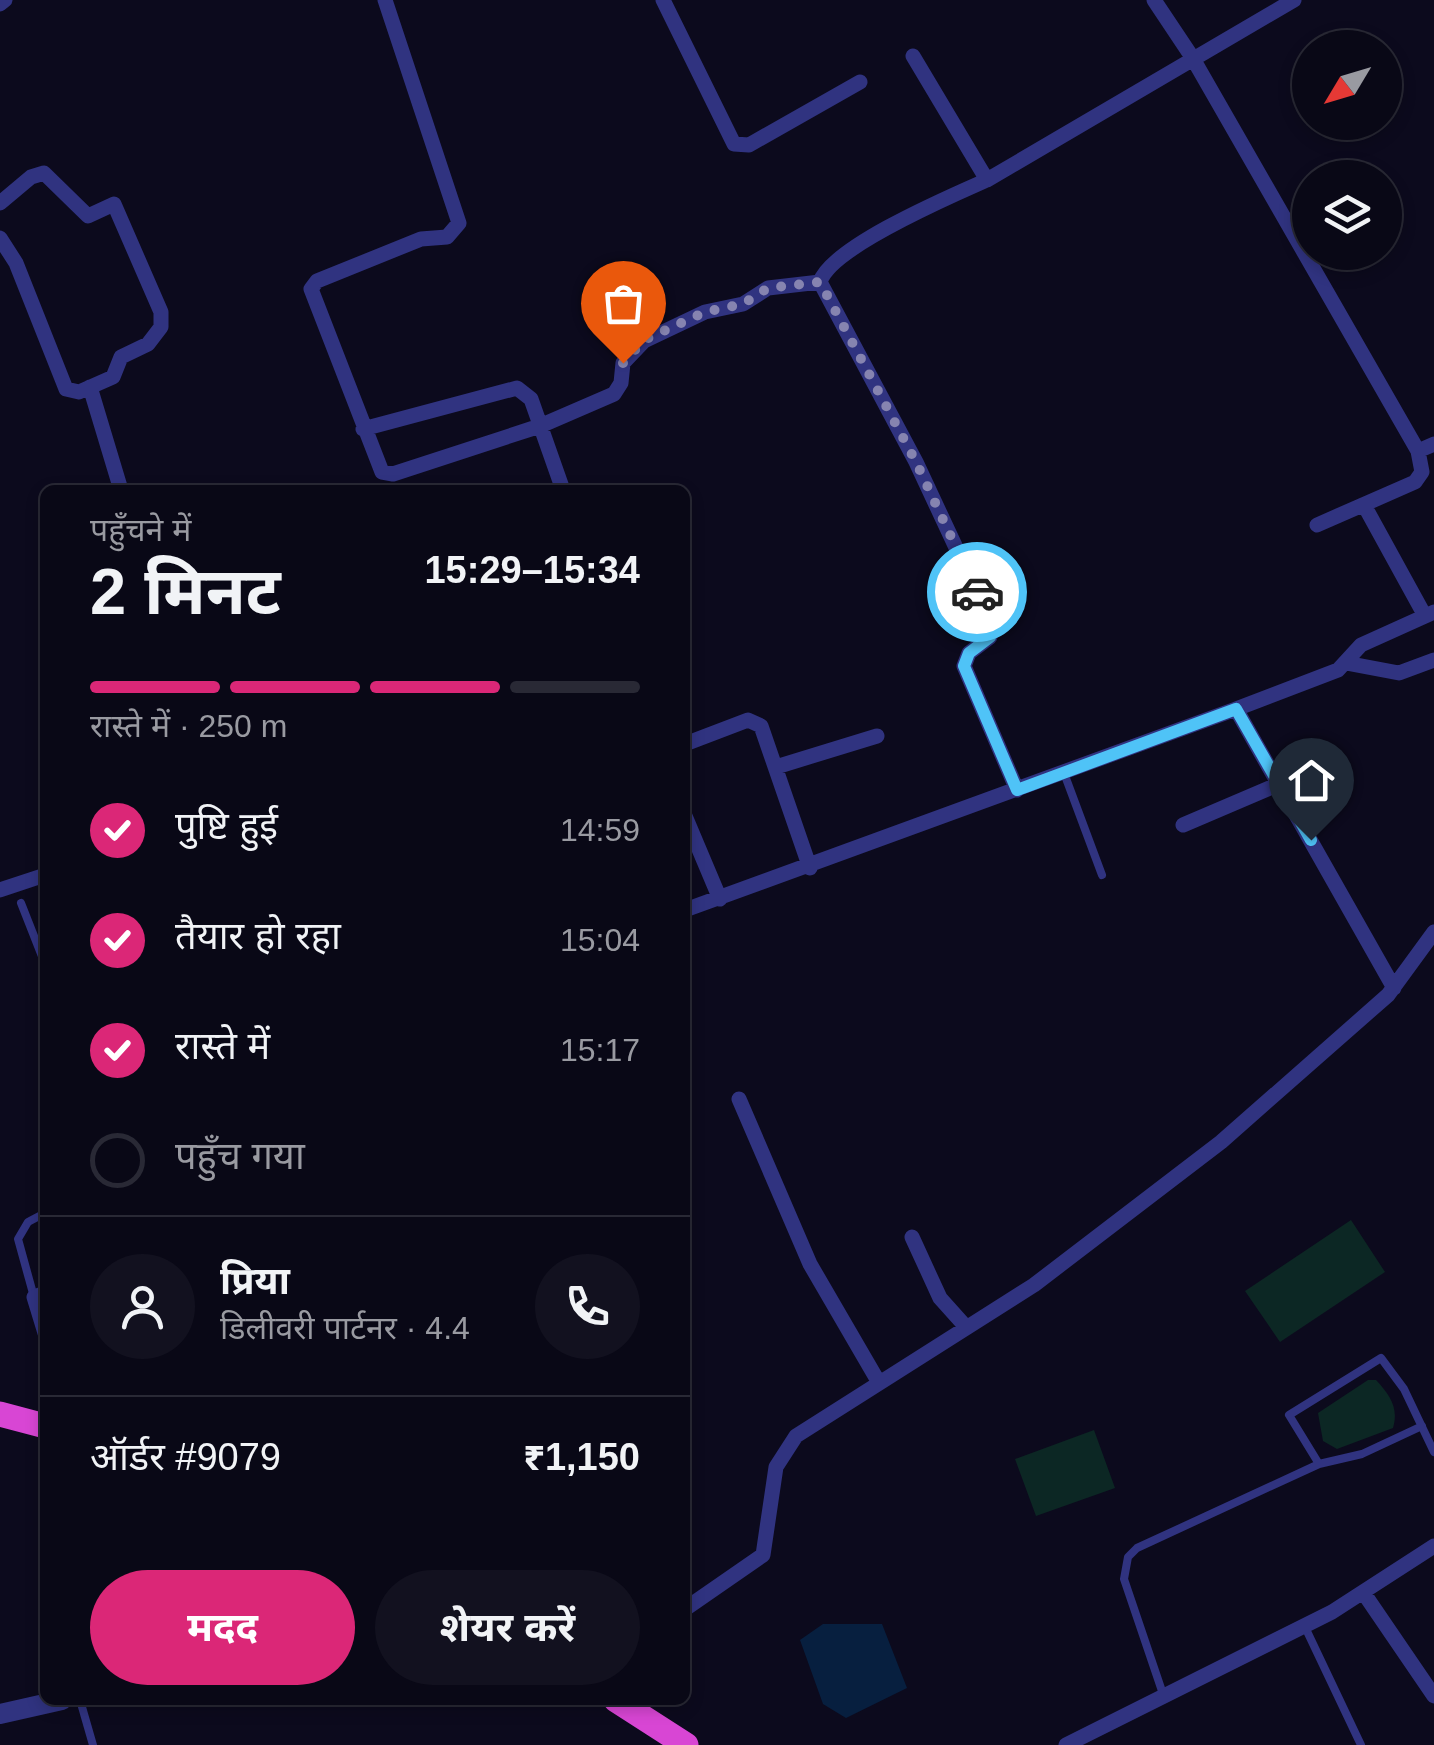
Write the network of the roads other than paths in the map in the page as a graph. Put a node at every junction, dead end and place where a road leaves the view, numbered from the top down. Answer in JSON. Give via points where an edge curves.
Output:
{"nodes":[{"id":1,"x":385,"y":0,"type":"edge"},
{"id":2,"x":663,"y":0,"type":"edge"},
{"id":3,"x":1154,"y":0,"type":"edge"},
{"id":4,"x":1294,"y":0,"type":"edge"},
{"id":5,"x":913,"y":56,"type":"dead end"},
{"id":6,"x":1192,"y":56,"type":"junction"},
{"id":7,"x":860,"y":82,"type":"dead end"},
{"id":8,"x":987,"y":180,"type":"junction"},
{"id":9,"x":0,"y":204,"type":"edge"},
{"id":10,"x":0,"y":238,"type":"edge"},
{"id":11,"x":820,"y":282,"type":"junction"},
{"id":12,"x":90,"y":387,"type":"junction"},
{"id":13,"x":540,"y":426,"type":"junction"},
{"id":14,"x":362,"y":429,"type":"junction"},
{"id":15,"x":1434,"y":444,"type":"edge"},
{"id":16,"x":1418,"y":451,"type":"junction"},
{"id":17,"x":119,"y":485,"type":"edge"},
{"id":18,"x":561,"y":485,"type":"edge"},
{"id":19,"x":1364,"y":505,"type":"junction"},
{"id":20,"x":1317,"y":525,"type":"dead end"},
{"id":21,"x":1430,"y":614,"type":"edge"},
{"id":22,"x":1434,"y":660,"type":"edge"},
{"id":23,"x":1346,"y":663,"type":"junction"},
{"id":24,"x":1236,"y":709,"type":"junction"},
{"id":25,"x":877,"y":736,"type":"dead end"},
{"id":26,"x":690,"y":742,"type":"edge"},
{"id":27,"x":776,"y":767,"type":"junction"},
{"id":28,"x":1064,"y":773,"type":"junction"},
{"id":29,"x":1279,"y":784,"type":"junction"},
{"id":30,"x":1017,"y":790,"type":"junction"},
{"id":31,"x":1183,"y":825,"type":"dead end"},
{"id":32,"x":690,"y":828,"type":"edge"},
{"id":33,"x":810,"y":868,"type":"junction"},
{"id":34,"x":1102,"y":874,"type":"dead end"},
{"id":35,"x":40,"y":877,"type":"edge"},
{"id":36,"x":0,"y":890,"type":"edge"},
{"id":37,"x":720,"y":898,"type":"junction"},
{"id":38,"x":21,"y":903,"type":"dead end"},
{"id":39,"x":690,"y":908,"type":"edge"},
{"id":40,"x":1434,"y":932,"type":"edge"},
{"id":41,"x":40,"y":951,"type":"edge"},
{"id":42,"x":1394,"y":988,"type":"junction"},
{"id":43,"x":739,"y":1098,"type":"dead end"},
{"id":44,"x":40,"y":1216,"type":"edge"},
{"id":45,"x":912,"y":1236,"type":"dead end"},
{"id":46,"x":40,"y":1295,"type":"edge"},
{"id":47,"x":966,"y":1327,"type":"junction"},
{"id":48,"x":878,"y":1381,"type":"junction"},
{"id":49,"x":0,"y":1414,"type":"edge"},
{"id":50,"x":40,"y":1425,"type":"edge"},
{"id":51,"x":1422,"y":1426,"type":"junction"},
{"id":52,"x":1434,"y":1452,"type":"edge"},
{"id":53,"x":1319,"y":1464,"type":"junction"},
{"id":54,"x":1434,"y":1546,"type":"edge"},
{"id":55,"x":1363,"y":1592,"type":"junction"},
{"id":56,"x":690,"y":1606,"type":"edge"},
{"id":57,"x":1304,"y":1626,"type":"junction"},
{"id":58,"x":1434,"y":1696,"type":"edge"},
{"id":59,"x":1164,"y":1698,"type":"junction"},
{"id":60,"x":40,"y":1705,"type":"edge"},
{"id":61,"x":81,"y":1705,"type":"edge"},
{"id":62,"x":624,"y":1705,"type":"edge"},
{"id":63,"x":0,"y":1714,"type":"edge"},
{"id":64,"x":92,"y":1745,"type":"edge"},
{"id":65,"x":685,"y":1745,"type":"edge"},
{"id":66,"x":1066,"y":1745,"type":"edge"},
{"id":67,"x":1360,"y":1745,"type":"edge"}],
"edges":[{"from":1,"to":14,"type":"street","via":[[459,223],[446,237],[414,242],[311,289]]},
{"from":2,"to":7,"type":"street","via":[[734,144],[749,145]]},
{"from":3,"to":6,"type":"street"},
{"from":4,"to":6,"type":"street"},
{"from":5,"to":8,"type":"street"},
{"from":6,"to":8,"type":"street"},
{"from":6,"to":16,"type":"street"},
{"from":8,"to":11,"type":"street","via":[[863,240]]},
{"from":9,"to":12,"type":"street","via":[[44,173],[83,214],[108,203],[118,209],[162,322],[153,340],[120,357],[117,374]]},
{"from":10,"to":12,"type":"street","via":[[61,382],[72,392]]},
{"from":11,"to":13,"type":"street","via":[[768,288],[743,304],[705,312],[644,340],[623,363],[614,394]]},
{"from":11,"to":30,"type":"street","via":[[987,614],[990,637],[964,666]]},
{"from":12,"to":17,"type":"street"},
{"from":13,"to":14,"type":"street","via":[[531,400],[517,388]]},
{"from":13,"to":14,"type":"street","via":[[386,475]]},
{"from":13,"to":18,"type":"street"},
{"from":15,"to":16,"type":"street"},
{"from":16,"to":19,"type":"street","via":[[1420,478]]},
{"from":19,"to":20,"type":"street"},
{"from":19,"to":21,"type":"street"},
{"from":21,"to":23,"type":"street","via":[[1360,645]]},
{"from":22,"to":23,"type":"street","via":[[1400,673]]},
{"from":23,"to":24,"type":"street"},
{"from":24,"to":28,"type":"street"},
{"from":24,"to":29,"type":"street"},
{"from":25,"to":27,"type":"street"},
{"from":26,"to":27,"type":"street","via":[[755,721]]},
{"from":27,"to":33,"type":"street"},
{"from":28,"to":30,"type":"street"},
{"from":28,"to":34,"type":"lane"},
{"from":29,"to":31,"type":"street"},
{"from":29,"to":42,"type":"street"},
{"from":30,"to":33,"type":"street"},
{"from":32,"to":37,"type":"street"},
{"from":33,"to":37,"type":"street"},
{"from":35,"to":36,"type":"street"},
{"from":37,"to":39,"type":"street"},
{"from":38,"to":41,"type":"lane"},
{"from":40,"to":42,"type":"street"},
{"from":42,"to":47,"type":"street","via":[[1221,1142],[1034,1286]]},
{"from":43,"to":48,"type":"street","via":[[810,1264]]},
{"from":44,"to":46,"type":"lane","via":[[18,1240]]},
{"from":45,"to":47,"type":"street","via":[[940,1298]]},
{"from":47,"to":48,"type":"street"},
{"from":48,"to":56,"type":"street","via":[[811,1422],[784,1448],[763,1555]]},
{"from":49,"to":50,"type":"highway"},
{"from":51,"to":52,"type":"lane"},
{"from":51,"to":53,"type":"lane","via":[[1362,1454]]},
{"from":51,"to":53,"type":"lane","via":[[1382,1358],[1289,1414]]},
{"from":53,"to":59,"type":"lane","via":[[1128,1557],[1124,1579]]},
{"from":54,"to":55,"type":"street"},
{"from":55,"to":57,"type":"street"},
{"from":55,"to":58,"type":"street"},
{"from":57,"to":59,"type":"street"},
{"from":57,"to":67,"type":"lane"},
{"from":59,"to":66,"type":"street"},
{"from":60,"to":63,"type":"street"},
{"from":61,"to":64,"type":"lane"},
{"from":62,"to":65,"type":"highway"}]}
